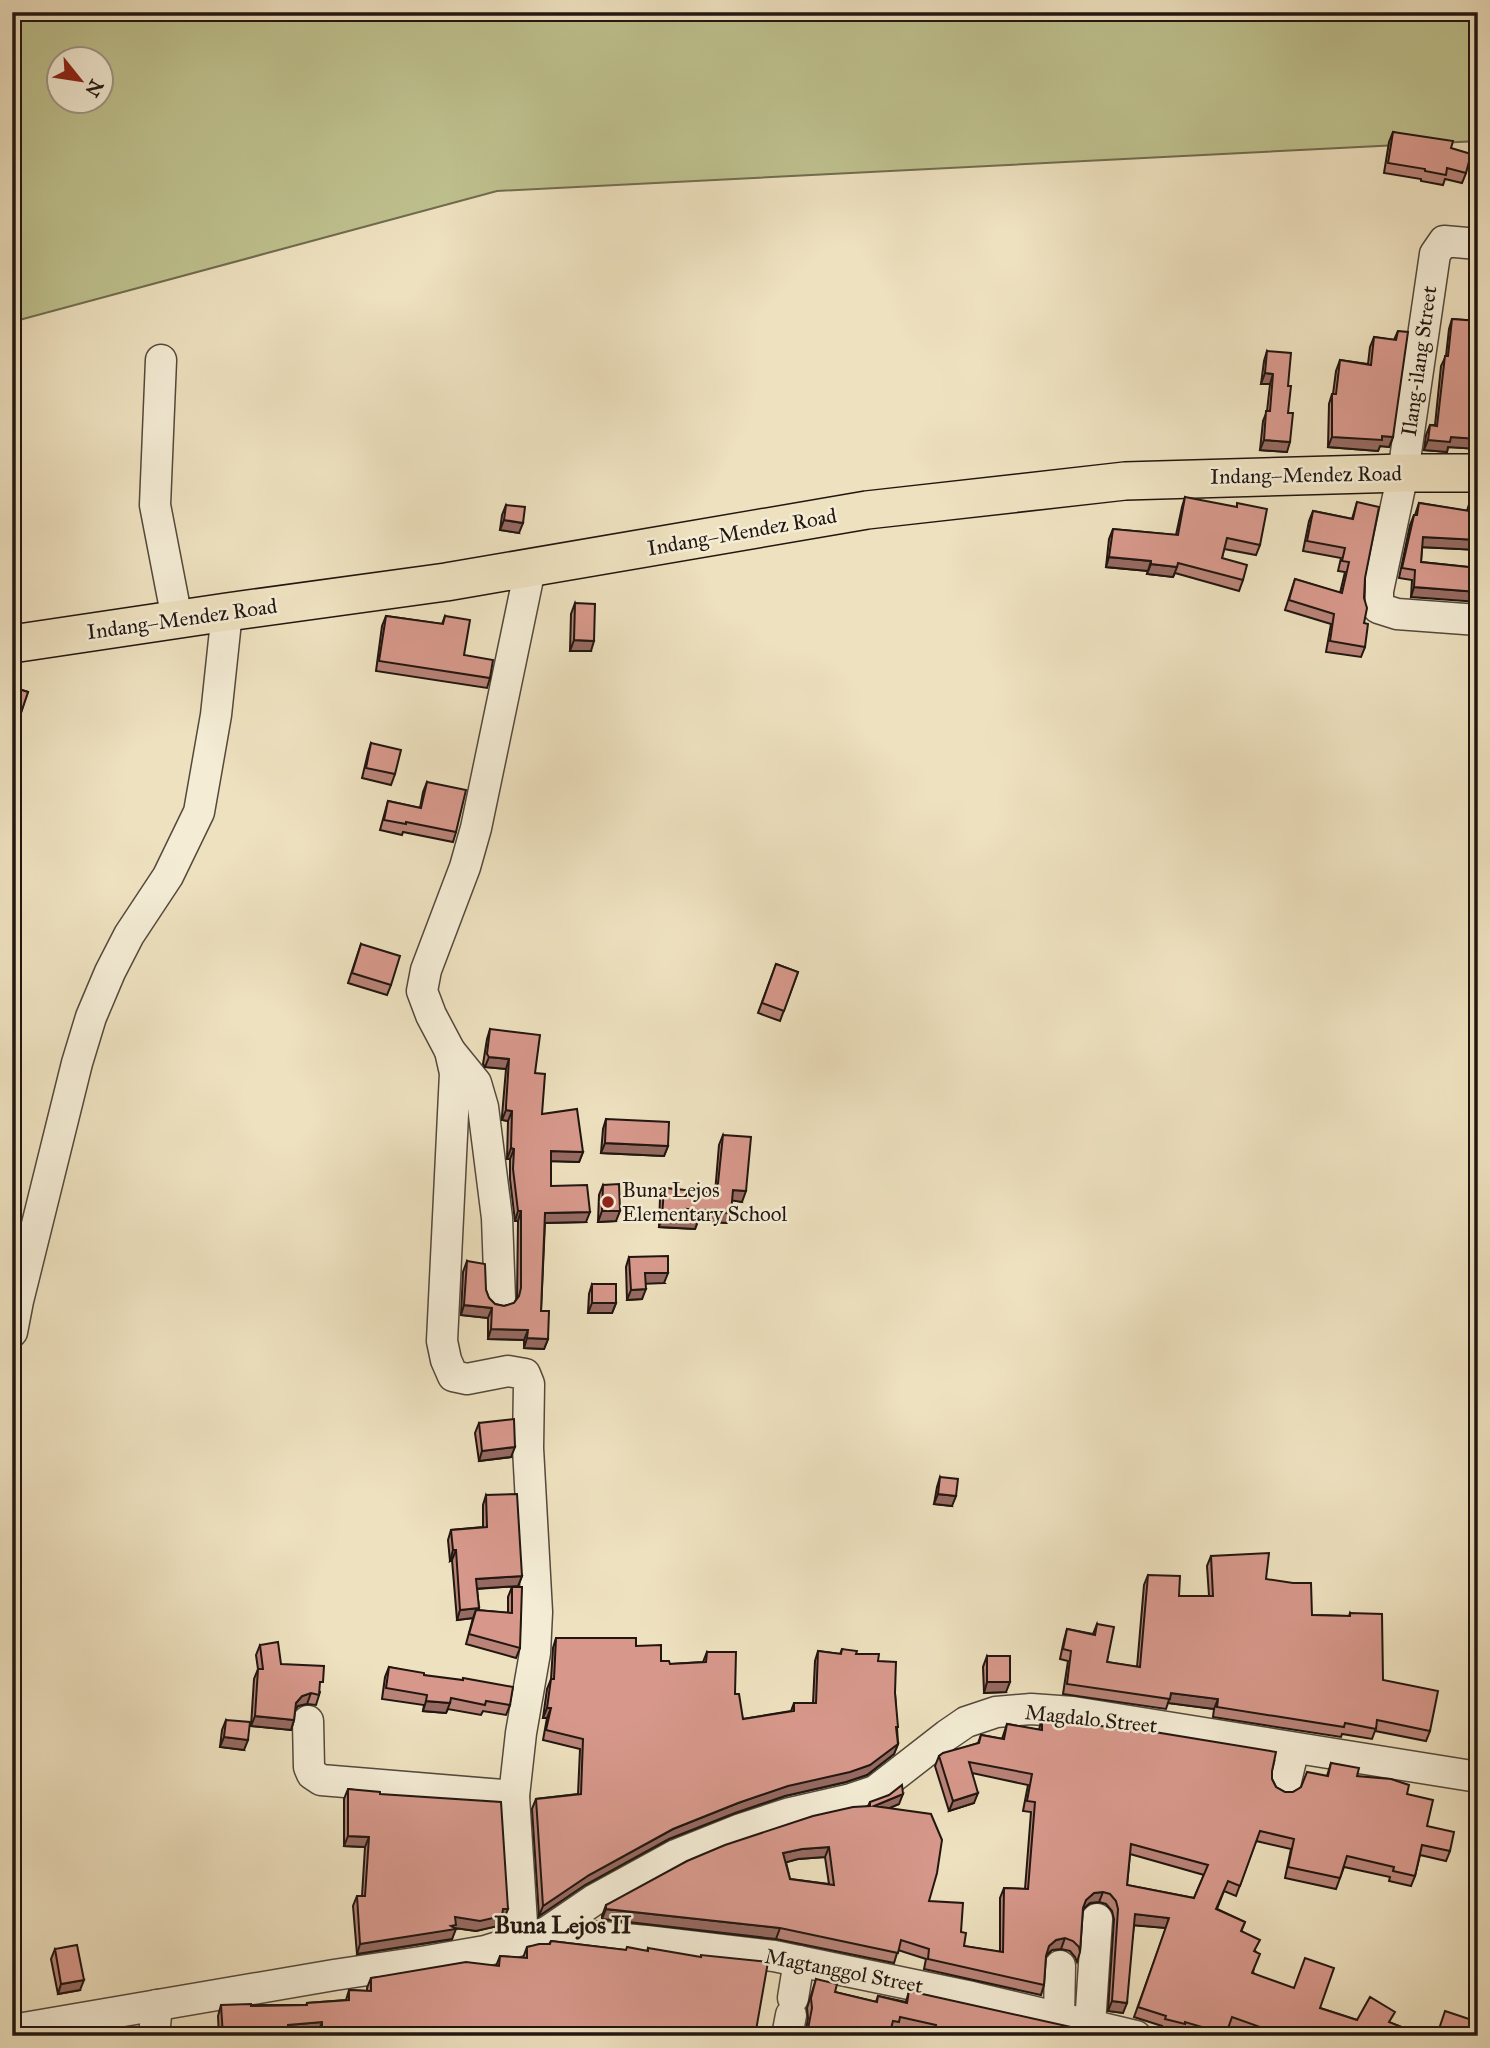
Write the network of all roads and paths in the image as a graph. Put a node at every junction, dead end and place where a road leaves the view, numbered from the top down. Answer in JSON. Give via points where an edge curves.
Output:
{"nodes":[{"id":1,"x":1478,"y":244,"type":"edge"},
{"id":2,"x":161,"y":360,"type":"dead end"},
{"id":3,"x":1403,"y":473,"type":"junction"},
{"id":4,"x":1478,"y":473,"type":"edge"},
{"id":5,"x":530,"y":569,"type":"junction"},
{"id":6,"x":227,"y":612,"type":"junction"},
{"id":7,"x":177,"y":619,"type":"junction"},
{"id":8,"x":1478,"y":620,"type":"edge"},
{"id":9,"x":12,"y":644,"type":"edge"},
{"id":10,"x":450,"y":1051,"type":"junction"},
{"id":11,"x":500,"y":1299,"type":"dead end"},
{"id":12,"x":12,"y":1332,"type":"edge"},
{"id":13,"x":308,"y":1721,"type":"dead end"},
{"id":14,"x":1294,"y":1748,"type":"junction"},
{"id":15,"x":1478,"y":1777,"type":"edge"},
{"id":16,"x":1285,"y":1785,"type":"dead end"},
{"id":17,"x":514,"y":1796,"type":"junction"},
{"id":18,"x":1097,"y":1919,"type":"dead end"},
{"id":19,"x":535,"y":1936,"type":"junction"},
{"id":20,"x":799,"y":1961,"type":"junction"},
{"id":21,"x":1060,"y":1966,"type":"dead end"},
{"id":22,"x":157,"y":2005,"type":"junction"},
{"id":23,"x":790,"y":2016,"type":"edge"},
{"id":24,"x":1059,"y":2017,"type":"junction"},
{"id":25,"x":1090,"y":2025,"type":"junction"},
{"id":26,"x":93,"y":2026,"type":"edge"},
{"id":27,"x":12,"y":2030,"type":"edge"},
{"id":28,"x":154,"y":2036,"type":"edge"},
{"id":29,"x":1136,"y":2036,"type":"edge"}],
"edges":[{"from":1,"to":3,"type":"street","name":"Ilang-ilang Street","via":[[1444,241],[1435,254]]},
{"from":2,"to":7,"type":"street","via":[[155,505]]},
{"from":3,"to":4,"type":"main road","name":"Indang–Mendez Road"},
{"from":3,"to":5,"type":"main road","name":"Indang–Mendez Road","via":[[1125,481],[867,510]]},
{"from":3,"to":8,"type":"street","name":"Ilang-ilang Street","via":[[1378,608],[1397,614]]},
{"from":5,"to":6,"type":"main road","name":"Indang–Mendez Road"},
{"from":5,"to":10,"type":"street","via":[[476,828],[422,991]]},
{"from":6,"to":7,"type":"main road","name":"Indang–Mendez Road"},
{"from":6,"to":12,"type":"street","via":[[199,812],[168,876],[129,935],[91,1017]]},
{"from":7,"to":9,"type":"main road","name":"Indang–Mendez Road"},
{"from":10,"to":11,"type":"street","via":[[476,1083],[483,1107],[497,1218]]},
{"from":10,"to":17,"type":"street","via":[[456,1073],[442,1341],[446,1360],[453,1376],[467,1379],[508,1371],[525,1374],[529,1384],[537,1612]]},
{"from":13,"to":17,"type":"street","via":[[309,1767],[321,1780]]},
{"from":14,"to":15,"type":"street","name":"Magdalo Street"},
{"from":14,"to":16,"type":"street"},
{"from":14,"to":19,"type":"street","name":"Magdalo Street","via":[[1073,1713],[996,1712],[967,1722],[874,1791],[790,1813],[676,1855]]},
{"from":17,"to":19,"type":"street"},
{"from":18,"to":25,"type":"street"},
{"from":19,"to":20,"type":"street","name":"Magtanggol Street","via":[[659,1943]]},
{"from":19,"to":22,"type":"street","via":[[485,1951]]},
{"from":20,"to":23,"type":"street"},
{"from":20,"to":24,"type":"street","name":"Magtanggol Street"},
{"from":21,"to":24,"type":"street"},
{"from":22,"to":26,"type":"street"},
{"from":22,"to":28,"type":"street"},
{"from":24,"to":25,"type":"street","name":"Magtanggol Street"},
{"from":25,"to":29,"type":"street","name":"Magtanggol Street"},
{"from":26,"to":27,"type":"street"}]}
